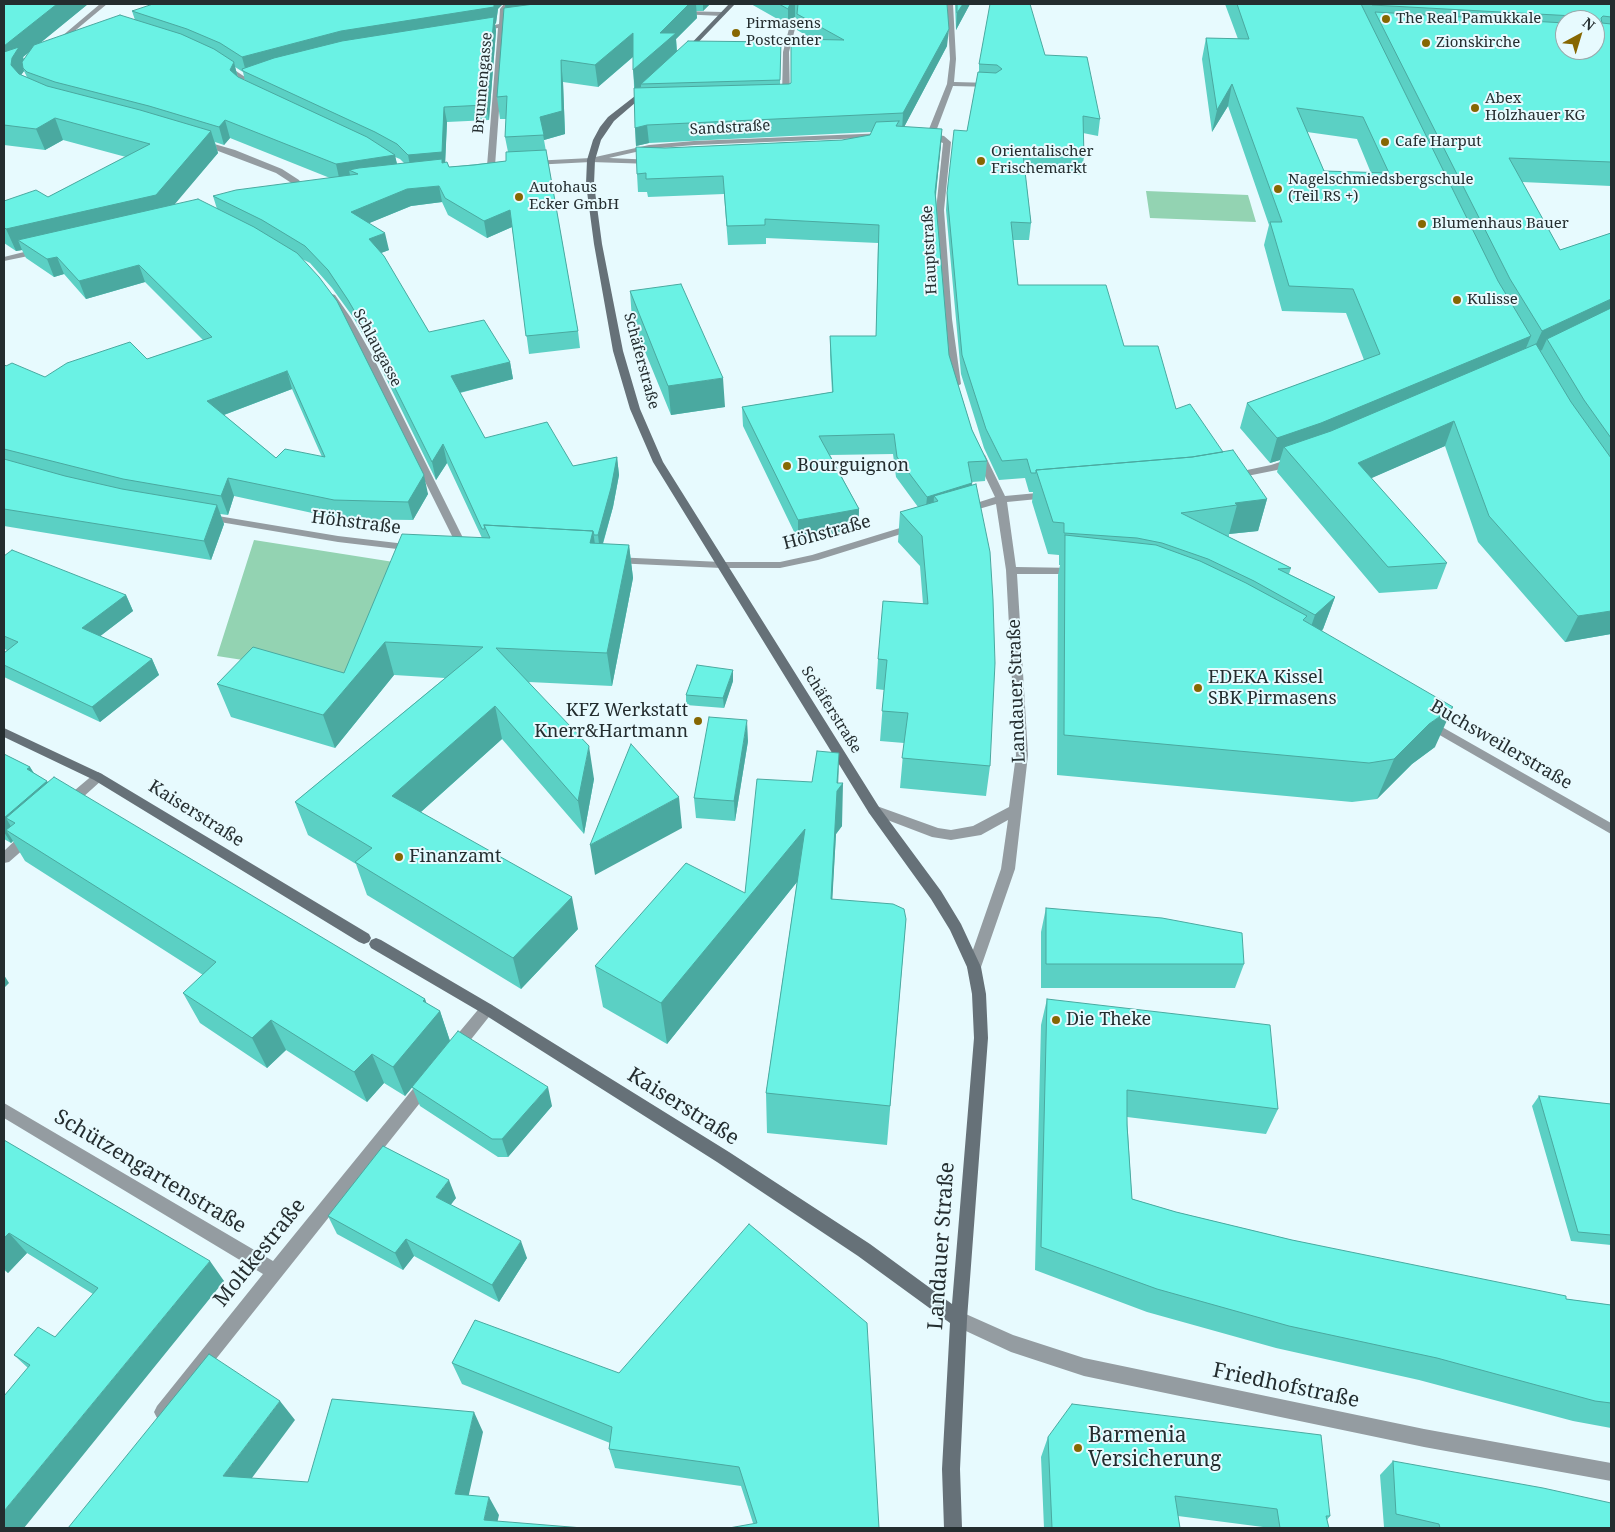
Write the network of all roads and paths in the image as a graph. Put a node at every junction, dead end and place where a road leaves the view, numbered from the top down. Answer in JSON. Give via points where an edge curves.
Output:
{"nodes":[{"id":1,"x":104,"y":4,"type":"edge"},
{"id":2,"x":507,"y":4,"type":"edge"},
{"id":3,"x":732,"y":4,"type":"edge"},
{"id":4,"x":950,"y":4,"type":"edge"},
{"id":5,"x":673,"y":13,"type":"edge"},
{"id":6,"x":722,"y":14,"type":"junction"},
{"id":7,"x":87,"y":20,"type":"junction"},
{"id":8,"x":96,"y":21,"type":"edge"},
{"id":9,"x":530,"y":21,"type":"edge"},
{"id":10,"x":794,"y":21,"type":"dead end"},
{"id":11,"x":502,"y":25,"type":"junction"},
{"id":12,"x":474,"y":30,"type":"edge"},
{"id":13,"x":52,"y":48,"type":"edge"},
{"id":14,"x":682,"y":56,"type":"edge"},
{"id":15,"x":214,"y":60,"type":"edge"},
{"id":16,"x":654,"y":84,"type":"edge"},
{"id":17,"x":950,"y":84,"type":"junction"},
{"id":18,"x":995,"y":85,"type":"edge"},
{"id":19,"x":241,"y":88,"type":"edge"},
{"id":20,"x":776,"y":99,"type":"edge"},
{"id":21,"x":631,"y":102,"type":"junction"},
{"id":22,"x":641,"y":102,"type":"edge"},
{"id":23,"x":891,"y":134,"type":"edge"},
{"id":24,"x":921,"y":134,"type":"edge"},
{"id":25,"x":931,"y":134,"type":"junction"},
{"id":26,"x":193,"y":139,"type":"edge"},
{"id":27,"x":591,"y":160,"type":"junction"},
{"id":28,"x":657,"y":162,"type":"edge"},
{"id":29,"x":519,"y":164,"type":"edge"},
{"id":30,"x":500,"y":165,"type":"edge"},
{"id":31,"x":490,"y":166,"type":"junction"},
{"id":32,"x":481,"y":167,"type":"edge"},
{"id":33,"x":292,"y":193,"type":"edge"},
{"id":34,"x":51,"y":248,"type":"edge"},
{"id":35,"x":4,"y":259,"type":"edge"},
{"id":36,"x":328,"y":291,"type":"edge"},
{"id":37,"x":960,"y":393,"type":"edge"},
{"id":38,"x":977,"y":449,"type":"edge"},
{"id":39,"x":1309,"y":455,"type":"edge"},
{"id":40,"x":1218,"y":478,"type":"edge"},
{"id":41,"x":1059,"y":494,"type":"edge"},
{"id":42,"x":1001,"y":499,"type":"junction"},
{"id":43,"x":954,"y":514,"type":"edge"},
{"id":44,"x":198,"y":515,"type":"edge"},
{"id":45,"x":926,"y":522,"type":"edge"},
{"id":46,"x":421,"y":548,"type":"edge"},
{"id":47,"x":447,"y":550,"type":"edge"},
{"id":48,"x":600,"y":559,"type":"edge"},
{"id":49,"x":721,"y":565,"type":"junction"},
{"id":50,"x":1011,"y":570,"type":"junction"},
{"id":51,"x":1092,"y":572,"type":"edge"},
{"id":52,"x":1418,"y":718,"type":"edge"},
{"id":53,"x":4,"y":732,"type":"edge"},
{"id":54,"x":98,"y":777,"type":"junction"},
{"id":55,"x":1016,"y":809,"type":"junction"},
{"id":56,"x":874,"y":810,"type":"junction"},
{"id":57,"x":54,"y":814,"type":"edge"},
{"id":58,"x":40,"y":827,"type":"edge"},
{"id":59,"x":1611,"y":829,"type":"edge"},
{"id":60,"x":4,"y":858,"type":"edge"},
{"id":61,"x":974,"y":967,"type":"junction"},
{"id":62,"x":488,"y":1009,"type":"junction"},
{"id":63,"x":4,"y":1110,"type":"edge"},
{"id":64,"x":274,"y":1271,"type":"junction"},
{"id":65,"x":959,"y":1319,"type":"junction"},
{"id":66,"x":151,"y":1427,"type":"edge"},
{"id":67,"x":1611,"y":1472,"type":"edge"},
{"id":68,"x":953,"y":1528,"type":"edge"}],
"edges":[{"from":1,"to":7,"type":"street"},
{"from":2,"to":11,"type":"street","name":"Brunnengasse","via":[[503,9]]},
{"from":3,"to":6,"type":"main road"},
{"from":4,"to":17,"type":"street","via":[[953,59]]},
{"from":5,"to":6,"type":"street"},
{"from":6,"to":14,"type":"main road"},
{"from":7,"to":8,"type":"street"},
{"from":7,"to":13,"type":"street"},
{"from":9,"to":11,"type":"street"},
{"from":10,"to":20,"type":"street","via":[[786,52],[786,98]]},
{"from":11,"to":12,"type":"street"},
{"from":11,"to":31,"type":"street","name":"Brunnengasse"},
{"from":15,"to":19,"type":"street","via":[[249,77],[241,83]]},
{"from":16,"to":21,"type":"main road","name":"Schäferstraße"},
{"from":17,"to":18,"type":"street"},
{"from":17,"to":25,"type":"street"},
{"from":21,"to":22,"type":"street"},
{"from":21,"to":27,"type":"main road","name":"Schäferstraße","via":[[604,127]]},
{"from":23,"to":27,"type":"street","name":"Sandstraße","via":[[870,138],[650,147]]},
{"from":24,"to":25,"type":"street"},
{"from":25,"to":37,"type":"street","name":"Hauptstraße","via":[[947,142],[940,210],[954,374]]},
{"from":26,"to":33,"type":"street","via":[[279,171],[306,190]]},
{"from":27,"to":28,"type":"street","name":"Sandstraße"},
{"from":27,"to":29,"type":"street","name":"Sandstraße"},
{"from":27,"to":49,"type":"main road","name":"Schäferstraße","via":[[590,184],[598,244],[618,351],[635,409],[658,462]]},
{"from":30,"to":31,"type":"street"},
{"from":31,"to":32,"type":"street"},
{"from":34,"to":35,"type":"street"},
{"from":36,"to":47,"type":"street","name":"Schlaugasse","via":[[367,354],[470,552]]},
{"from":38,"to":42,"type":"street"},
{"from":39,"to":40,"type":"street","via":[[1273,468]]},
{"from":41,"to":42,"type":"street"},
{"from":42,"to":43,"type":"street"},
{"from":42,"to":50,"type":"street","name":"Landauer Straße"},
{"from":44,"to":46,"type":"street","name":"Höhstraße","via":[[338,539]]},
{"from":45,"to":49,"type":"street","name":"Höhstraße","via":[[814,558],[780,565]]},
{"from":48,"to":49,"type":"street","name":"Höhstraße"},
{"from":49,"to":56,"type":"main road","name":"Schäferstraße"},
{"from":50,"to":51,"type":"street"},
{"from":50,"to":55,"type":"street","name":"Landauer Straße","via":[[1022,755]]},
{"from":52,"to":59,"type":"street","name":"Buchsweilerstraße"},
{"from":53,"to":54,"type":"main road","name":"Kaiserstraße"},
{"from":54,"to":57,"type":"street"},
{"from":54,"to":62,"type":"main road","name":"Kaiserstraße"},
{"from":55,"to":56,"type":"street","via":[[976,830],[951,835]]},
{"from":55,"to":61,"type":"street","name":"Landauer Straße","via":[[1008,869]]},
{"from":56,"to":61,"type":"main road","name":"Landauer Straße","via":[[936,895]]},
{"from":58,"to":60,"type":"street"},
{"from":61,"to":65,"type":"main road","name":"Landauer Straße","via":[[981,1038]]},
{"from":62,"to":64,"type":"street","name":"Moltkestraße"},
{"from":62,"to":65,"type":"main road","name":"Kaiserstraße","via":[[731,1162],[864,1250]]},
{"from":63,"to":64,"type":"street","name":"Schützengartenstraße"},
{"from":64,"to":66,"type":"street","name":"Moltkestraße"},
{"from":65,"to":67,"type":"street","name":"Friedhofstraße","via":[[1011,1343],[1084,1367],[1424,1438]]},
{"from":65,"to":68,"type":"main road","name":"Landauer Straße","via":[[951,1470]]}]}
